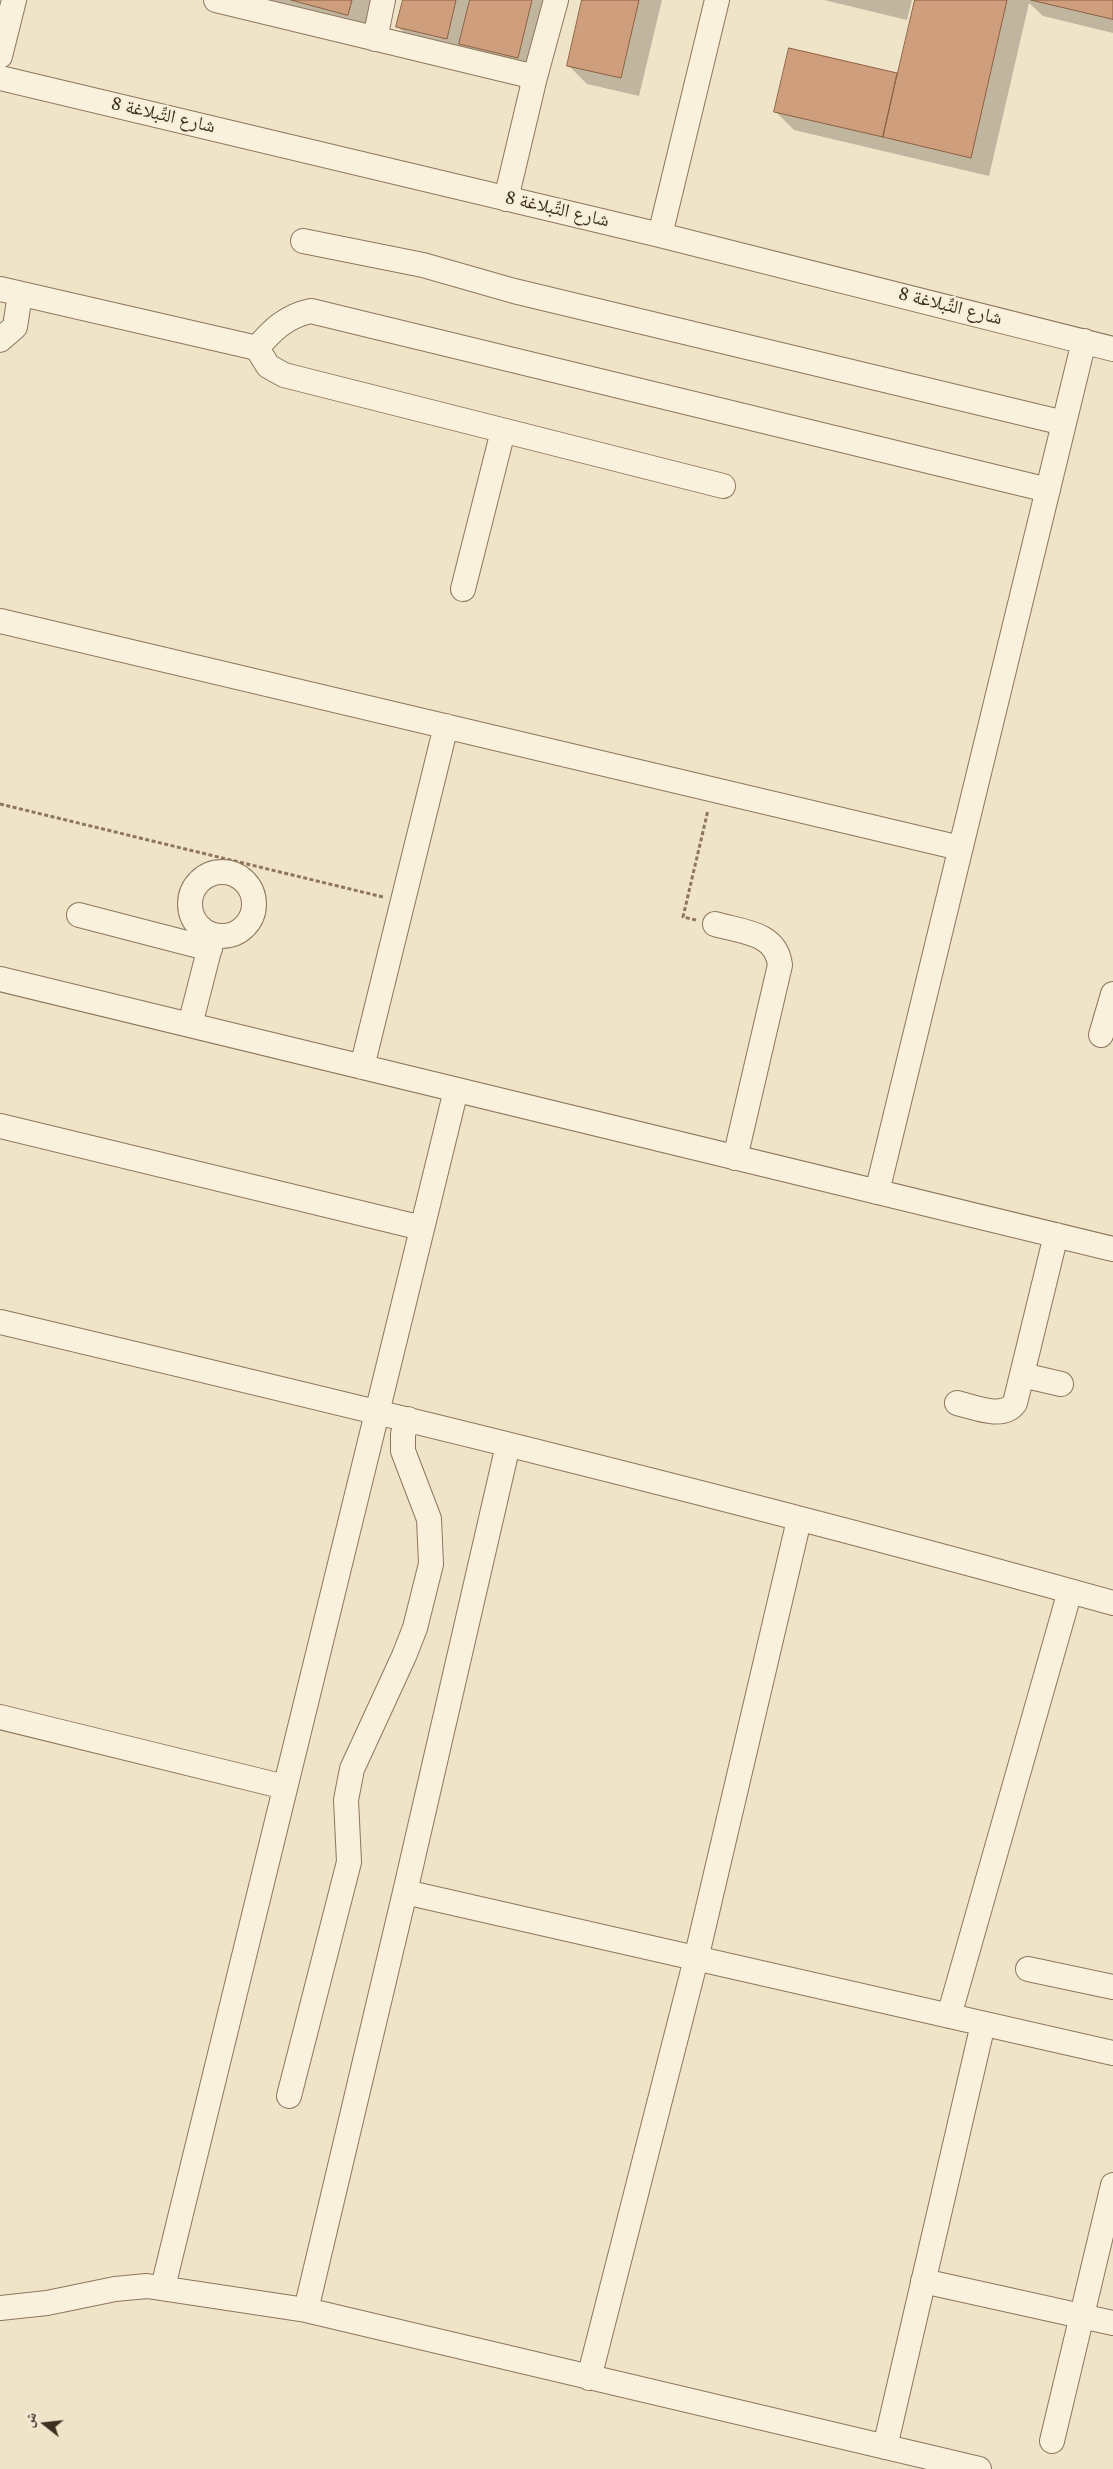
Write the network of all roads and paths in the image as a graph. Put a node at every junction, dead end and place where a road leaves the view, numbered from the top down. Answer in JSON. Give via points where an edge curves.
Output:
{"nodes":[{"id":1,"x":14,"y":0,"type":"edge"},
{"id":2,"x":216,"y":0,"type":"edge"},
{"id":3,"x":382,"y":0,"type":"edge"},
{"id":4,"x":556,"y":0,"type":"edge"},
{"id":5,"x":717,"y":0,"type":"edge"},
{"id":6,"x":374,"y":38,"type":"junction"},
{"id":7,"x":1,"y":49,"type":"edge"},
{"id":8,"x":535,"y":77,"type":"junction"},
{"id":9,"x":0,"y":78,"type":"edge"},
{"id":10,"x":506,"y":199,"type":"junction"},
{"id":11,"x":660,"y":235,"type":"junction"},
{"id":12,"x":303,"y":241,"type":"dead end"},
{"id":13,"x":10,"y":291,"type":"edge"},
{"id":14,"x":0,"y":340,"type":"edge"},
{"id":15,"x":1084,"y":341,"type":"junction"},
{"id":16,"x":258,"y":348,"type":"junction"},
{"id":17,"x":1113,"y":349,"type":"edge"},
{"id":18,"x":1064,"y":423,"type":"junction"},
{"id":19,"x":503,"y":431,"type":"junction"},
{"id":20,"x":723,"y":486,"type":"dead end"},
{"id":21,"x":1048,"y":490,"type":"junction"},
{"id":22,"x":463,"y":589,"type":"dead end"},
{"id":23,"x":0,"y":621,"type":"edge"},
{"id":24,"x":446,"y":726,"type":"junction"},
{"id":25,"x":713,"y":790,"type":"junction"},
{"id":26,"x":0,"y":804,"type":"edge"},
{"id":27,"x":960,"y":848,"type":"junction"},
{"id":28,"x":232,"y":867,"type":"junction"},
{"id":29,"x":403,"y":902,"type":"junction"},
{"id":30,"x":79,"y":915,"type":"dead end"},
{"id":31,"x":715,"y":924,"type":"joint"},
{"id":32,"x":212,"y":942,"type":"junction"},
{"id":33,"x":0,"y":979,"type":"edge"},
{"id":34,"x":1113,"y":994,"type":"edge"},
{"id":35,"x":190,"y":1025,"type":"junction"},
{"id":36,"x":1101,"y":1035,"type":"dead end"},
{"id":37,"x":362,"y":1067,"type":"junction"},
{"id":38,"x":456,"y":1090,"type":"junction"},
{"id":39,"x":0,"y":1126,"type":"edge"},
{"id":40,"x":735,"y":1158,"type":"junction"},
{"id":41,"x":877,"y":1192,"type":"junction"},
{"id":42,"x":422,"y":1228,"type":"junction"},
{"id":43,"x":1056,"y":1235,"type":"junction"},
{"id":44,"x":1113,"y":1249,"type":"edge"},
{"id":45,"x":0,"y":1322,"type":"edge"},
{"id":46,"x":1022,"y":1375,"type":"junction"},
{"id":47,"x":1061,"y":1384,"type":"dead end"},
{"id":48,"x":957,"y":1403,"type":"dead end"},
{"id":49,"x":377,"y":1411,"type":"junction"},
{"id":50,"x":408,"y":1419,"type":"junction"},
{"id":51,"x":508,"y":1445,"type":"junction"},
{"id":52,"x":799,"y":1520,"type":"junction"},
{"id":53,"x":1070,"y":1591,"type":"junction"},
{"id":54,"x":1113,"y":1603,"type":"edge"},
{"id":55,"x":0,"y":1717,"type":"edge"},
{"id":56,"x":285,"y":1787,"type":"junction"},
{"id":57,"x":406,"y":1892,"type":"junction"},
{"id":58,"x":696,"y":1959,"type":"junction"},
{"id":59,"x":1028,"y":1969,"type":"dead end"},
{"id":60,"x":1113,"y":1987,"type":"edge"},
{"id":61,"x":950,"y":2016,"type":"junction"},
{"id":62,"x":983,"y":2024,"type":"junction"},
{"id":63,"x":1113,"y":2053,"type":"edge"},
{"id":64,"x":289,"y":2096,"type":"dead end"},
{"id":65,"x":1113,"y":2185,"type":"edge"},
{"id":66,"x":923,"y":2281,"type":"junction"},
{"id":67,"x":163,"y":2287,"type":"junction"},
{"id":68,"x":0,"y":2308,"type":"edge"},
{"id":69,"x":306,"y":2310,"type":"junction"},
{"id":70,"x":1082,"y":2316,"type":"junction"},
{"id":71,"x":1113,"y":2323,"type":"edge"},
{"id":72,"x":589,"y":2378,"type":"junction"},
{"id":73,"x":1052,"y":2441,"type":"dead end"},
{"id":74,"x":885,"y":2447,"type":"junction"},
{"id":75,"x":979,"y":2469,"type":"edge"}],
"edges":[{"from":1,"to":7,"type":"street"},
{"from":2,"to":6,"type":"street"},
{"from":3,"to":6,"type":"street"},
{"from":4,"to":8,"type":"street"},
{"from":5,"to":11,"type":"street"},
{"from":6,"to":8,"type":"street"},
{"from":8,"to":10,"type":"street"},
{"from":9,"to":10,"type":"street","name":"شارع التِّبلاغة 8"},
{"from":10,"to":11,"type":"street","name":"شارع التِّبلاغة 8"},
{"from":11,"to":15,"type":"street","name":"شارع التِّبلاغة 8"},
{"from":12,"to":18,"type":"street","via":[[423,266],[514,291]]},
{"from":13,"to":14,"type":"street","via":[[15,327]]},
{"from":13,"to":16,"type":"street"},
{"from":15,"to":17,"type":"street","name":"شارع التِّبلاغة 8"},
{"from":15,"to":18,"type":"street"},
{"from":16,"to":19,"type":"street","via":[[268,366],[284,375]]},
{"from":16,"to":21,"type":"street","via":[[271,331],[295,314],[311,311]]},
{"from":18,"to":21,"type":"street"},
{"from":19,"to":20,"type":"street"},
{"from":19,"to":22,"type":"street"},
{"from":21,"to":27,"type":"street"},
{"from":23,"to":24,"type":"street"},
{"from":24,"to":25,"type":"street"},
{"from":24,"to":29,"type":"street"},
{"from":25,"to":27,"type":"street"},
{"from":25,"to":31,"type":"path","via":[[683,917]]},
{"from":26,"to":28,"type":"path"},
{"from":27,"to":41,"type":"street"},
{"from":28,"to":29,"type":"path"},
{"from":28,"to":32,"type":"street","via":[[204,878],[194,888],[190,902],[193,916]]},
{"from":28,"to":32,"type":"street","via":[[252,891],[254,905],[250,919],[241,930]]},
{"from":29,"to":37,"type":"street"},
{"from":30,"to":32,"type":"street"},
{"from":31,"to":40,"type":"street","via":[[762,937],[779,951],[780,965]]},
{"from":32,"to":35,"type":"street"},
{"from":33,"to":35,"type":"street"},
{"from":34,"to":36,"type":"street"},
{"from":35,"to":37,"type":"street"},
{"from":37,"to":38,"type":"street"},
{"from":38,"to":40,"type":"street"},
{"from":38,"to":42,"type":"street"},
{"from":39,"to":42,"type":"street"},
{"from":40,"to":41,"type":"street"},
{"from":41,"to":43,"type":"street"},
{"from":42,"to":49,"type":"street"},
{"from":43,"to":44,"type":"street"},
{"from":43,"to":46,"type":"street"},
{"from":45,"to":49,"type":"street"},
{"from":46,"to":47,"type":"street"},
{"from":46,"to":48,"type":"street","via":[[1015,1403],[1008,1410],[999,1412]]},
{"from":49,"to":50,"type":"street"},
{"from":49,"to":56,"type":"street"},
{"from":50,"to":51,"type":"street"},
{"from":50,"to":64,"type":"street","via":[[403,1434],[403,1451],[429,1519],[432,1549],[429,1579],[404,1656],[352,1769],[346,1816],[348,1862]]},
{"from":51,"to":52,"type":"street"},
{"from":51,"to":57,"type":"street"},
{"from":52,"to":53,"type":"street"},
{"from":52,"to":58,"type":"street"},
{"from":53,"to":54,"type":"street"},
{"from":53,"to":61,"type":"street"},
{"from":55,"to":56,"type":"street"},
{"from":56,"to":67,"type":"street"},
{"from":57,"to":58,"type":"street"},
{"from":57,"to":69,"type":"street"},
{"from":58,"to":61,"type":"street"},
{"from":58,"to":72,"type":"street"},
{"from":59,"to":60,"type":"street"},
{"from":61,"to":62,"type":"street"},
{"from":62,"to":63,"type":"street"},
{"from":62,"to":66,"type":"street"},
{"from":65,"to":70,"type":"street"},
{"from":66,"to":70,"type":"street"},
{"from":66,"to":74,"type":"street"},
{"from":67,"to":68,"type":"street","via":[[131,2287]]},
{"from":67,"to":69,"type":"street"},
{"from":69,"to":72,"type":"street"},
{"from":70,"to":71,"type":"street"},
{"from":70,"to":73,"type":"street"},
{"from":72,"to":74,"type":"street"},
{"from":74,"to":75,"type":"street"}]}
